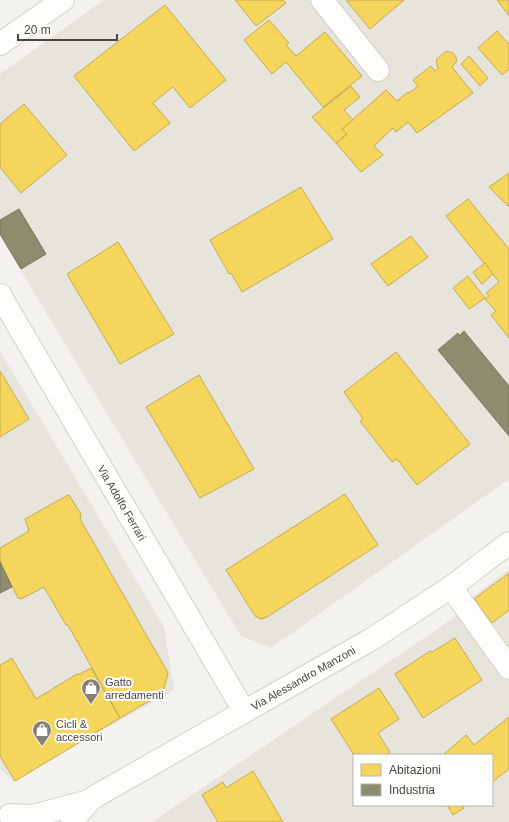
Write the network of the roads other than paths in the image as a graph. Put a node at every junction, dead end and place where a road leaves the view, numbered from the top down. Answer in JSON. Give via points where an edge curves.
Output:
{"nodes":[{"id":1,"x":63,"y":0,"type":"edge"},
{"id":2,"x":322,"y":0,"type":"edge"},
{"id":3,"x":0,"y":44,"type":"edge"},
{"id":4,"x":378,"y":70,"type":"dead end"},
{"id":5,"x":0,"y":295,"type":"edge"},
{"id":6,"x":509,"y":543,"type":"edge"},
{"id":7,"x":451,"y":587,"type":"junction"},
{"id":8,"x":509,"y":668,"type":"edge"},
{"id":9,"x":244,"y":712,"type":"junction"},
{"id":10,"x":89,"y":802,"type":"junction"},
{"id":11,"x":10,"y":817,"type":"edge"},
{"id":12,"x":72,"y":822,"type":"edge"}],
"edges":[{"from":1,"to":3,"type":"street"},
{"from":2,"to":4,"type":"street"},
{"from":5,"to":9,"type":"street","name":"Via Adolfo Ferrari"},
{"from":6,"to":7,"type":"street","name":"Via Alessandro Manzoni"},
{"from":7,"to":8,"type":"street"},
{"from":7,"to":9,"type":"street","name":"Via Alessandro Manzoni","via":[[372,639]]},
{"from":9,"to":10,"type":"street","name":"Via Alessandro Manzoni"},
{"from":10,"to":11,"type":"street","name":"Via Alessandro Manzoni","via":[[33,816]]},
{"from":10,"to":12,"type":"street","name":"Via Alessandro Manzoni"}]}
